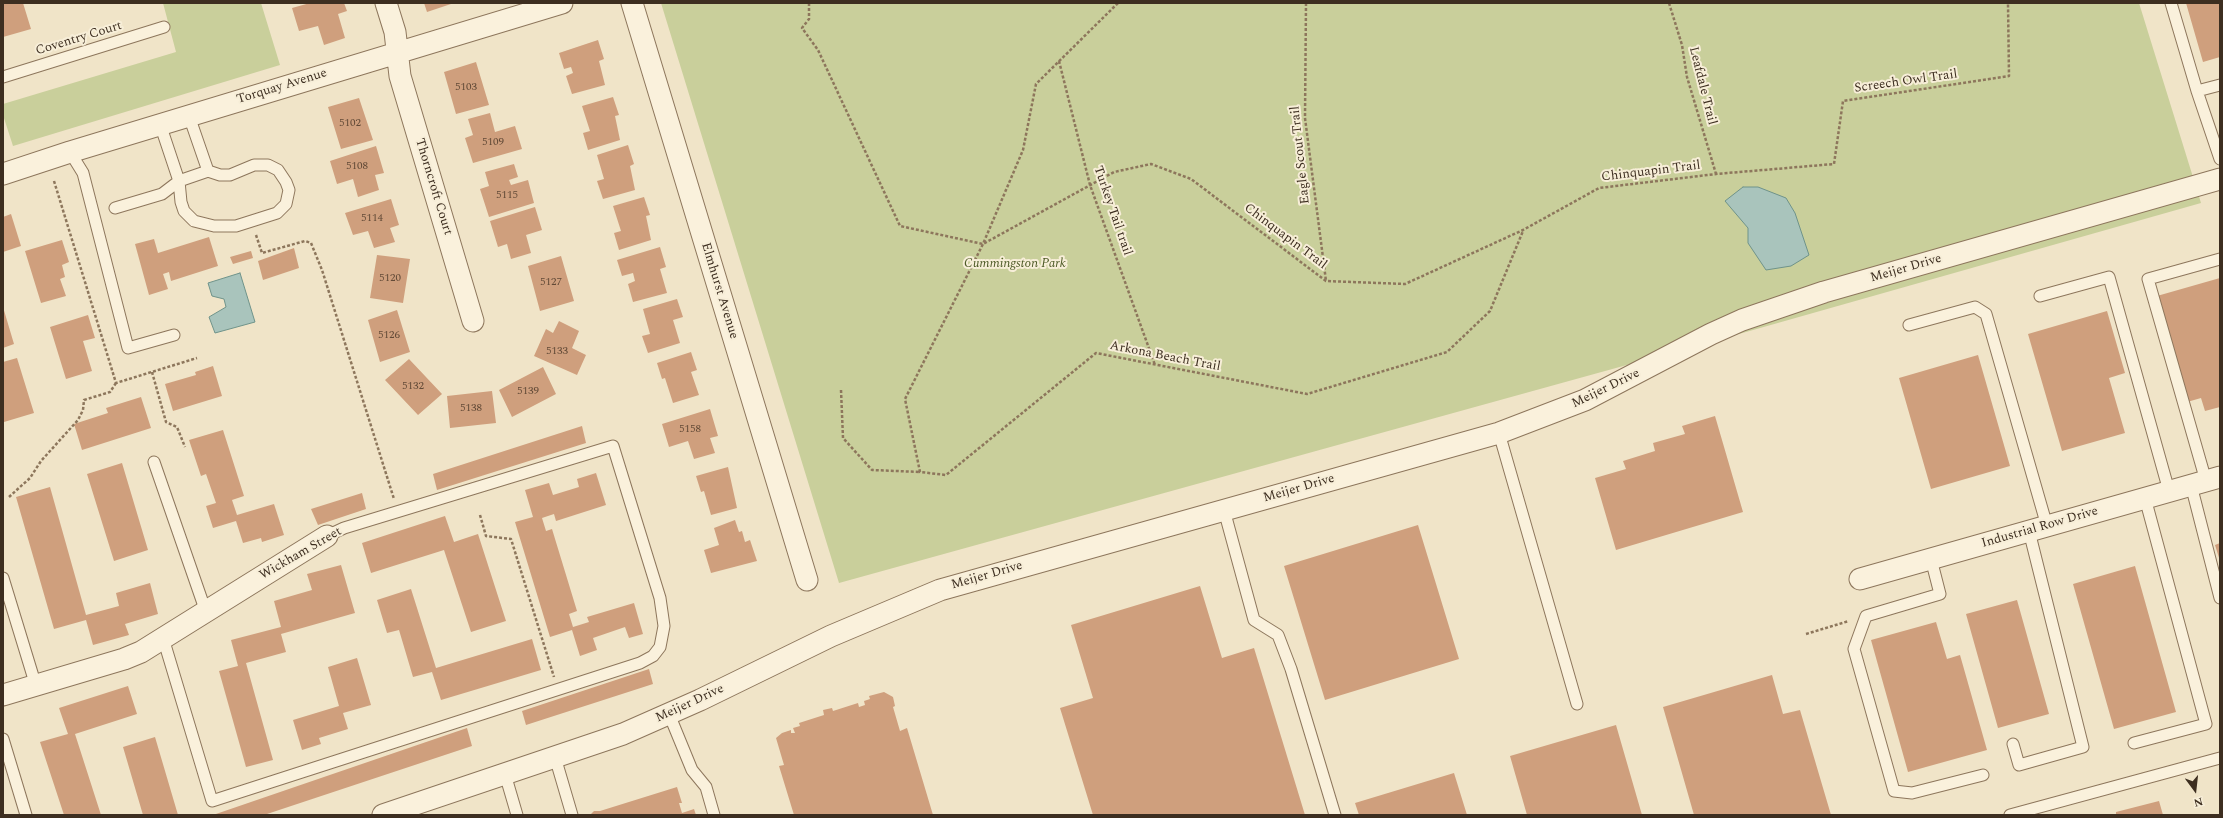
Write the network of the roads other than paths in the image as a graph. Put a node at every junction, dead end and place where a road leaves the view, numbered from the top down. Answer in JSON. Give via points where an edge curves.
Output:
{"nodes":[{"id":1,"x":386,"y":3,"type":"edge"},
{"id":2,"x":562,"y":3,"type":"edge"},
{"id":3,"x":632,"y":3,"type":"edge"},
{"id":4,"x":2171,"y":3,"type":"edge"},
{"id":5,"x":164,"y":27,"type":"dead end"},
{"id":6,"x":397,"y":52,"type":"junction"},
{"id":7,"x":3,"y":77,"type":"edge"},
{"id":8,"x":2220,"y":85,"type":"edge"},
{"id":9,"x":2197,"y":92,"type":"junction"},
{"id":10,"x":189,"y":116,"type":"junction"},
{"id":11,"x":160,"y":124,"type":"junction"},
{"id":12,"x":70,"y":152,"type":"junction"},
{"id":13,"x":2220,"y":159,"type":"edge"},
{"id":14,"x":4,"y":170,"type":"edge"},
{"id":15,"x":208,"y":171,"type":"junction"},
{"id":16,"x":2220,"y":179,"type":"edge"},
{"id":17,"x":179,"y":181,"type":"junction"},
{"id":18,"x":115,"y":208,"type":"dead end"},
{"id":19,"x":2220,"y":259,"type":"edge"},
{"id":20,"x":2040,"y":296,"type":"dead end"},
{"id":21,"x":473,"y":321,"type":"dead end"},
{"id":22,"x":1909,"y":325,"type":"dead end"},
{"id":23,"x":174,"y":335,"type":"dead end"},
{"id":24,"x":1499,"y":433,"type":"junction"},
{"id":25,"x":154,"y":462,"type":"dead end"},
{"id":26,"x":2206,"y":481,"type":"edge"},
{"id":27,"x":2169,"y":491,"type":"junction"},
{"id":28,"x":2145,"y":498,"type":"junction"},
{"id":29,"x":1224,"y":510,"type":"junction"},
{"id":30,"x":2038,"y":528,"type":"junction"},
{"id":31,"x":327,"y":536,"type":"joint"},
{"id":32,"x":1931,"y":559,"type":"junction"},
{"id":33,"x":3,"y":578,"type":"edge"},
{"id":34,"x":1860,"y":579,"type":"dead end"},
{"id":35,"x":807,"y":580,"type":"dead end"},
{"id":36,"x":2220,"y":598,"type":"edge"},
{"id":37,"x":206,"y":612,"type":"junction"},
{"id":38,"x":163,"y":638,"type":"junction"},
{"id":39,"x":36,"y":686,"type":"junction"},
{"id":40,"x":3,"y":695,"type":"edge"},
{"id":41,"x":1577,"y":704,"type":"dead end"},
{"id":42,"x":669,"y":714,"type":"junction"},
{"id":43,"x":3,"y":739,"type":"edge"},
{"id":44,"x":2134,"y":743,"type":"dead end"},
{"id":45,"x":2013,"y":744,"type":"dead end"},
{"id":46,"x":555,"y":757,"type":"junction"},
{"id":47,"x":2220,"y":758,"type":"edge"},
{"id":48,"x":505,"y":774,"type":"junction"},
{"id":49,"x":1983,"y":775,"type":"dead end"},
{"id":50,"x":26,"y":815,"type":"edge"},
{"id":51,"x":383,"y":815,"type":"edge"},
{"id":52,"x":518,"y":815,"type":"edge"},
{"id":53,"x":572,"y":815,"type":"edge"},
{"id":54,"x":714,"y":815,"type":"edge"},
{"id":55,"x":1335,"y":815,"type":"edge"},
{"id":56,"x":2010,"y":815,"type":"edge"}],
"edges":[{"from":1,"to":6,"type":"street","name":"Thorncroft Court","via":[[395,32]]},
{"from":2,"to":6,"type":"street","name":"Torquay Avenue"},
{"from":3,"to":35,"type":"street","name":"Elmhurst Avenue"},
{"from":4,"to":9,"type":"lane"},
{"from":5,"to":7,"type":"lane","name":"Coventry Court"},
{"from":6,"to":10,"type":"street","name":"Torquay Avenue"},
{"from":6,"to":21,"type":"street","name":"Thorncroft Court","via":[[400,76]]},
{"from":8,"to":9,"type":"lane"},
{"from":9,"to":13,"type":"lane"},
{"from":10,"to":11,"type":"street","name":"Torquay Avenue"},
{"from":10,"to":15,"type":"lane"},
{"from":11,"to":12,"type":"street","name":"Torquay Avenue"},
{"from":11,"to":17,"type":"lane"},
{"from":12,"to":14,"type":"street","name":"Torquay Avenue"},
{"from":12,"to":23,"type":"lane","via":[[83,173],[128,348]]},
{"from":15,"to":17,"type":"lane"},
{"from":15,"to":17,"type":"lane","via":[[230,175],[254,165],[268,165],[278,170],[286,182],[289,190],[286,204],[276,213],[236,226],[214,226],[194,221],[184,211]]},
{"from":16,"to":24,"type":"street","name":"Meijer Drive","via":[[1824,292],[1742,320],[1585,400]]},
{"from":17,"to":18,"type":"lane","via":[[162,194]]},
{"from":19,"to":26,"type":"lane","via":[[2148,279]]},
{"from":20,"to":27,"type":"lane","via":[[2109,277]]},
{"from":22,"to":30,"type":"lane","via":[[1975,307],[1986,314]]},
{"from":24,"to":29,"type":"street","name":"Meijer Drive"},
{"from":24,"to":41,"type":"lane"},
{"from":25,"to":37,"type":"lane"},
{"from":26,"to":27,"type":"street","name":"Industrial Row Drive"},
{"from":26,"to":36,"type":"lane"},
{"from":27,"to":28,"type":"street","name":"Industrial Row Drive"},
{"from":28,"to":30,"type":"street","name":"Industrial Row Drive"},
{"from":28,"to":44,"type":"lane","via":[[2206,724]]},
{"from":29,"to":42,"type":"street","name":"Meijer Drive","via":[[940,590],[832,636]]},
{"from":29,"to":55,"type":"lane","via":[[1254,620],[1278,635],[1291,669]]},
{"from":30,"to":32,"type":"street","name":"Industrial Row Drive"},
{"from":30,"to":45,"type":"lane","via":[[2083,747],[2019,765]]},
{"from":31,"to":37,"type":"street","name":"Wickham Street"},
{"from":31,"to":38,"type":"lane","name":"Wickham Street","via":[[398,511],[613,446],[660,598],[663,618],[660,647],[649,660],[212,801]]},
{"from":32,"to":34,"type":"street","name":"Industrial Row Drive"},
{"from":32,"to":49,"type":"lane","via":[[1940,594],[1866,616],[1854,649],[1894,791],[1912,793]]},
{"from":33,"to":39,"type":"lane"},
{"from":37,"to":38,"type":"street","name":"Wickham Street"},
{"from":38,"to":39,"type":"street","name":"Wickham Street","via":[[124,659]]},
{"from":39,"to":40,"type":"street","name":"Wickham Street"},
{"from":42,"to":46,"type":"street","name":"Meijer Drive","via":[[623,734]]},
{"from":42,"to":54,"type":"lane","via":[[692,770],[706,787]]},
{"from":43,"to":50,"type":"lane"},
{"from":46,"to":48,"type":"street","name":"Meijer Drive"},
{"from":46,"to":53,"type":"lane"},
{"from":47,"to":56,"type":"lane"},
{"from":48,"to":51,"type":"street","name":"Meijer Drive"},
{"from":48,"to":52,"type":"lane"}]}
